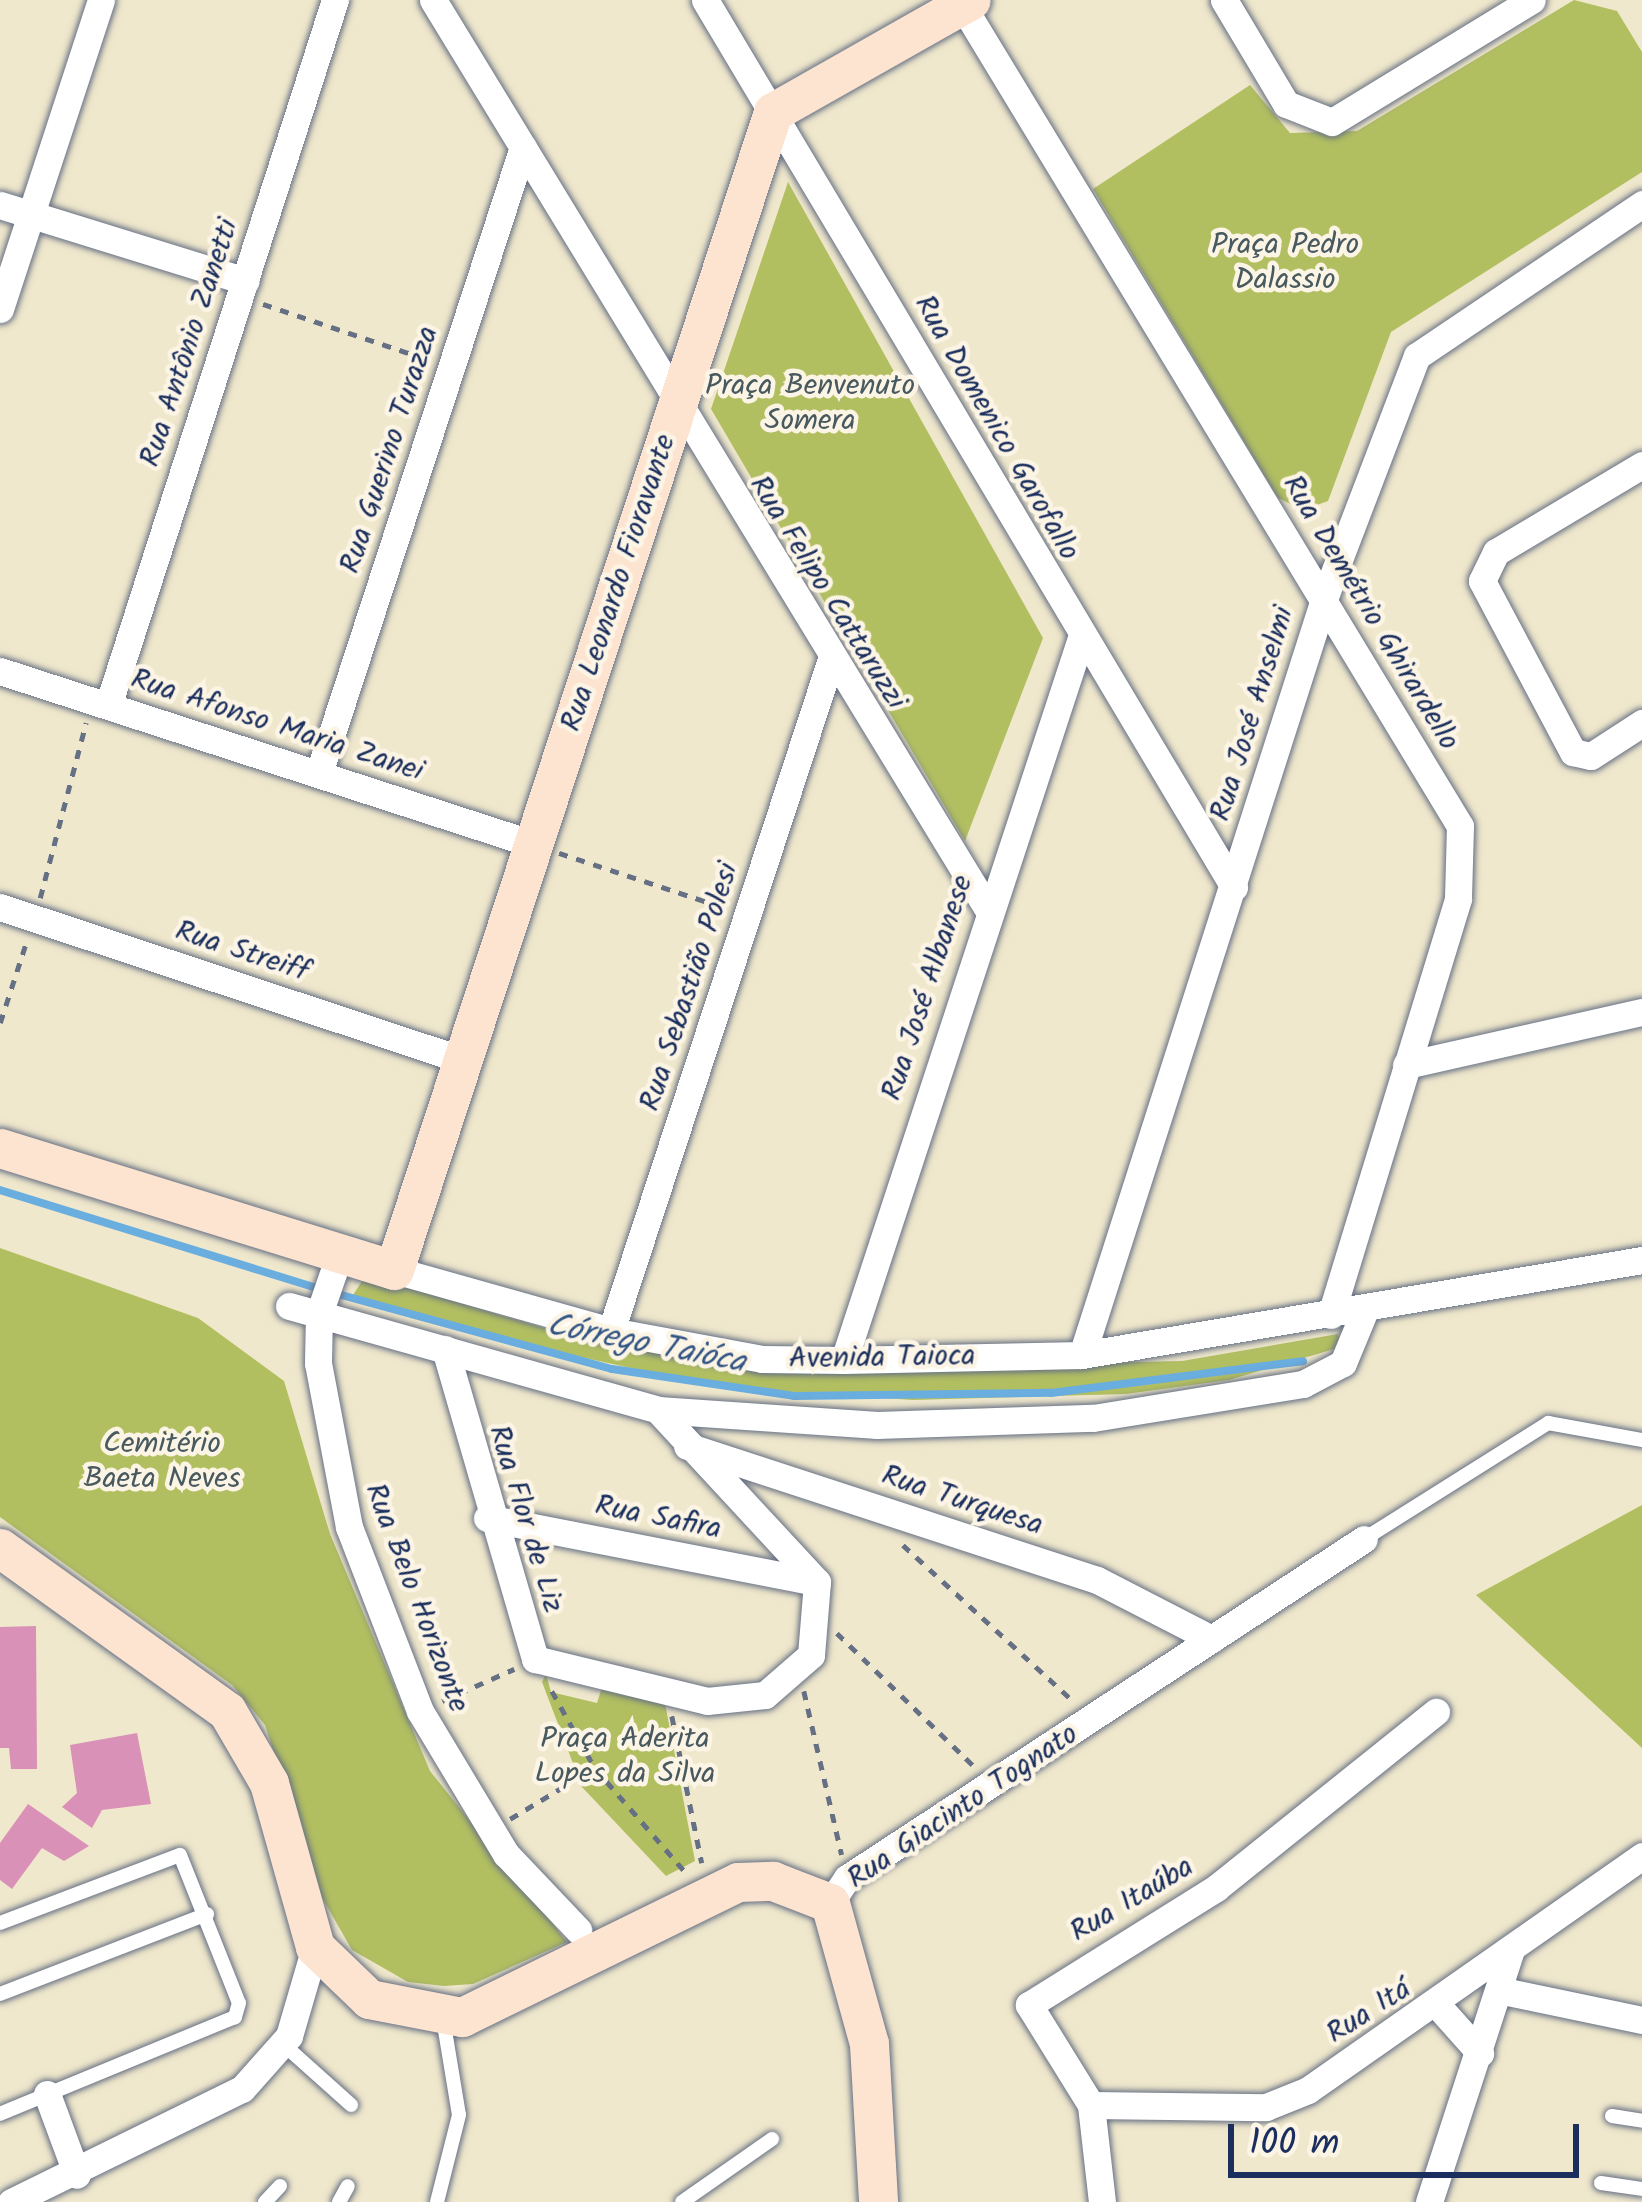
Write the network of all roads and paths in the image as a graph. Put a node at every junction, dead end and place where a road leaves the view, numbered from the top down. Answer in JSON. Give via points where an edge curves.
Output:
{"nodes":[{"id":1,"x":100,"y":0,"type":"edge"},
{"id":2,"x":335,"y":0,"type":"edge"},
{"id":3,"x":433,"y":0,"type":"edge"},
{"id":4,"x":706,"y":0,"type":"edge"},
{"id":5,"x":1224,"y":0,"type":"edge"},
{"id":6,"x":1532,"y":0,"type":"edge"},
{"id":7,"x":964,"y":2,"type":"edge"},
{"id":8,"x":773,"y":112,"type":"junction"},
{"id":9,"x":523,"y":147,"type":"junction"},
{"id":10,"x":1642,"y":204,"type":"edge"},
{"id":11,"x":0,"y":206,"type":"edge"},
{"id":12,"x":30,"y":216,"type":"junction"},
{"id":13,"x":243,"y":288,"type":"junction"},
{"id":14,"x":0,"y":309,"type":"edge"},
{"id":15,"x":451,"y":367,"type":"junction"},
{"id":16,"x":675,"y":411,"type":"junction"},
{"id":17,"x":1642,"y":465,"type":"edge"},
{"id":18,"x":1324,"y":599,"type":"junction"},
{"id":19,"x":1081,"y":638,"type":"junction"},
{"id":20,"x":830,"y":662,"type":"junction"},
{"id":21,"x":0,"y":671,"type":"edge"},
{"id":22,"x":100,"y":703,"type":"junction"},
{"id":23,"x":1642,"y":723,"type":"edge"},
{"id":24,"x":319,"y":773,"type":"junction"},
{"id":25,"x":533,"y":844,"type":"junction"},
{"id":26,"x":1234,"y":886,"type":"junction"},
{"id":27,"x":0,"y":907,"type":"edge"},
{"id":28,"x":987,"y":908,"type":"junction"},
{"id":29,"x":748,"y":915,"type":"junction"},
{"id":30,"x":34,"y":918,"type":"junction"},
{"id":31,"x":1642,"y":1012,"type":"edge"},
{"id":32,"x":0,"y":1023,"type":"edge"},
{"id":33,"x":463,"y":1060,"type":"junction"},
{"id":34,"x":1406,"y":1065,"type":"junction"},
{"id":35,"x":0,"y":1148,"type":"edge"},
{"id":36,"x":1642,"y":1260,"type":"edge"},
{"id":37,"x":394,"y":1270,"type":"junction"},
{"id":38,"x":328,"y":1285,"type":"junction"},
{"id":39,"x":289,"y":1306,"type":"dead end"},
{"id":40,"x":1365,"y":1310,"type":"junction"},
{"id":41,"x":1331,"y":1315,"type":"junction"},
{"id":42,"x":611,"y":1331,"type":"junction"},
{"id":43,"x":445,"y":1349,"type":"junction"},
{"id":44,"x":1082,"y":1355,"type":"junction"},
{"id":45,"x":844,"y":1360,"type":"junction"},
{"id":46,"x":658,"y":1410,"type":"junction"},
{"id":47,"x":1642,"y":1440,"type":"edge"},
{"id":48,"x":683,"y":1445,"type":"junction"},
{"id":49,"x":886,"y":1511,"type":"junction"},
{"id":50,"x":487,"y":1519,"type":"junction"},
{"id":51,"x":1364,"y":1539,"type":"joint"},
{"id":52,"x":0,"y":1548,"type":"edge"},
{"id":53,"x":817,"y":1582,"type":"junction"},
{"id":54,"x":821,"y":1616,"type":"junction"},
{"id":55,"x":1212,"y":1639,"type":"junction"},
{"id":56,"x":535,"y":1659,"type":"junction"},
{"id":57,"x":800,"y":1672,"type":"junction"},
{"id":58,"x":672,"y":1695,"type":"junction"},
{"id":59,"x":421,"y":1711,"type":"junction"},
{"id":60,"x":1436,"y":1712,"type":"dead end"},
{"id":61,"x":1093,"y":1719,"type":"junction"},
{"id":62,"x":595,"y":1768,"type":"junction"},
{"id":63,"x":992,"y":1783,"type":"junction"},
{"id":64,"x":490,"y":1831,"type":"junction"},
{"id":65,"x":1642,"y":1856,"type":"edge"},
{"id":66,"x":838,"y":1891,"type":"junction"},
{"id":67,"x":709,"y":1892,"type":"junction"},
{"id":68,"x":206,"y":1914,"type":"junction"},
{"id":69,"x":0,"y":1923,"type":"edge"},
{"id":70,"x":578,"y":1930,"type":"dead end"},
{"id":71,"x":316,"y":1947,"type":"junction"},
{"id":72,"x":1511,"y":1949,"type":"junction"},
{"id":73,"x":1503,"y":1990,"type":"junction"},
{"id":74,"x":0,"y":1994,"type":"edge"},
{"id":75,"x":1439,"y":2007,"type":"junction"},
{"id":76,"x":442,"y":2018,"type":"junction"},
{"id":77,"x":1642,"y":2020,"type":"edge"},
{"id":78,"x":284,"y":2045,"type":"junction"},
{"id":79,"x":1480,"y":2053,"type":"junction"},
{"id":80,"x":46,"y":2094,"type":"junction"},
{"id":81,"x":351,"y":2105,"type":"dead end"},
{"id":82,"x":1090,"y":2105,"type":"junction"},
{"id":83,"x":0,"y":2114,"type":"edge"},
{"id":84,"x":1612,"y":2116,"type":"dead end"},
{"id":85,"x":1642,"y":2121,"type":"edge"},
{"id":86,"x":772,"y":2139,"type":"dead end"},
{"id":87,"x":77,"y":2175,"type":"junction"},
{"id":88,"x":1600,"y":2182,"type":"dead end"},
{"id":89,"x":280,"y":2186,"type":"dead end"},
{"id":90,"x":348,"y":2186,"type":"dead end"},
{"id":91,"x":1642,"y":2189,"type":"edge"},
{"id":92,"x":11,"y":2202,"type":"edge"},
{"id":93,"x":265,"y":2202,"type":"edge"},
{"id":94,"x":339,"y":2202,"type":"edge"},
{"id":95,"x":437,"y":2202,"type":"edge"},
{"id":96,"x":682,"y":2202,"type":"edge"},
{"id":97,"x":878,"y":2202,"type":"edge"},
{"id":98,"x":1102,"y":2202,"type":"edge"},
{"id":99,"x":1429,"y":2202,"type":"edge"}],
"edges":[{"from":1,"to":12,"type":"street"},
{"from":2,"to":13,"type":"street","name":"Rua Antônio Zanetti"},
{"from":3,"to":9,"type":"street","name":"Rua Felipo Cattaruzzi"},
{"from":4,"to":8,"type":"street","name":"Rua Domenico Garofallo"},
{"from":5,"to":6,"type":"street","via":[[1286,104],[1332,122]]},
{"from":7,"to":8,"type":"street"},
{"from":7,"to":18,"type":"street","name":"Rua Demétrio Ghirardello"},
{"from":8,"to":16,"type":"street","name":"Rua Leonardo Fioravante"},
{"from":8,"to":19,"type":"street","name":"Rua Domenico Garofallo"},
{"from":9,"to":15,"type":"street","name":"Rua Guerino Turazza"},
{"from":9,"to":16,"type":"street","name":"Rua Felipo Cattaruzzi"},
{"from":10,"to":18,"type":"street","name":"Rua José Anselmi","via":[[1417,356]]},
{"from":11,"to":12,"type":"street"},
{"from":12,"to":13,"type":"street"},
{"from":12,"to":14,"type":"street"},
{"from":13,"to":15,"type":"path"},
{"from":13,"to":22,"type":"street","name":"Rua Antônio Zanetti"},
{"from":15,"to":24,"type":"street","name":"Rua Guerino Turazza"},
{"from":16,"to":20,"type":"street","name":"Rua Felipo Cattaruzzi"},
{"from":16,"to":25,"type":"street","name":"Rua Leonardo Fioravante"},
{"from":17,"to":23,"type":"street","via":[[1496,552],[1482,581],[1574,752],[1591,756]]},
{"from":18,"to":26,"type":"street","name":"Rua José Anselmi"},
{"from":18,"to":34,"type":"street","name":"Rua Demétrio Ghirardello","via":[[1466,849]]},
{"from":19,"to":26,"type":"street","name":"Rua Domenico Garofallo"},
{"from":19,"to":28,"type":"street","name":"Rua José Albanese"},
{"from":20,"to":28,"type":"street","name":"Rua Felipo Cattaruzzi"},
{"from":20,"to":29,"type":"street","name":"Rua Sebastião Polesi"},
{"from":21,"to":22,"type":"street","name":"Rua Afonso Maria Zanei"},
{"from":22,"to":24,"type":"street","name":"Rua Afonso Maria Zanei"},
{"from":22,"to":30,"type":"path"},
{"from":24,"to":25,"type":"street","name":"Rua Afonso Maria Zanei"},
{"from":25,"to":29,"type":"path"},
{"from":25,"to":33,"type":"street","name":"Rua Leonardo Fioravante"},
{"from":26,"to":44,"type":"street","name":"Rua José Anselmi"},
{"from":27,"to":30,"type":"street","name":"Rua Streiff"},
{"from":28,"to":45,"type":"street","name":"Rua José Albanese"},
{"from":29,"to":42,"type":"street","name":"Rua Sebastião Polesi"},
{"from":30,"to":32,"type":"path"},
{"from":30,"to":33,"type":"street","name":"Rua Streiff"},
{"from":31,"to":34,"type":"street"},
{"from":33,"to":37,"type":"street","name":"Rua Leonardo Fioravante"},
{"from":34,"to":41,"type":"street","name":"Rua Demétrio Ghirardello"},
{"from":35,"to":38,"type":"street","name":"Avenida Taioca"},
{"from":36,"to":40,"type":"street","name":"Avenida Taioca"},
{"from":37,"to":38,"type":"street","name":"Avenida Taioca"},
{"from":37,"to":42,"type":"street","name":"Avenida Taioca"},
{"from":38,"to":39,"type":"street"},
{"from":38,"to":43,"type":"street"},
{"from":38,"to":59,"type":"street","name":"Rua Belo Horizonte","via":[[334,1478]]},
{"from":40,"to":41,"type":"street","name":"Avenida Taioca"},
{"from":40,"to":46,"type":"street","via":[[1343,1363],[1304,1384],[1093,1418],[877,1425]]},
{"from":41,"to":44,"type":"street","name":"Avenida Taioca"},
{"from":42,"to":45,"type":"street","name":"Avenida Taioca","via":[[762,1359]]},
{"from":43,"to":46,"type":"street"},
{"from":43,"to":50,"type":"street","name":"Rua Flor de Liz"},
{"from":44,"to":45,"type":"street","name":"Avenida Taioca"},
{"from":46,"to":48,"type":"street"},
{"from":47,"to":51,"type":"lane","via":[[1549,1424]]},
{"from":48,"to":49,"type":"street","name":"Rua Turquesa"},
{"from":48,"to":53,"type":"street"},
{"from":49,"to":55,"type":"street","name":"Rua Turquesa","via":[[1097,1580]]},
{"from":49,"to":61,"type":"path","via":[[904,1549]]},
{"from":50,"to":53,"type":"street","name":"Rua Safira"},
{"from":50,"to":56,"type":"street","name":"Rua Flor de Liz"},
{"from":51,"to":55,"type":"street","name":"Rua Giacinto Tognato"},
{"from":52,"to":71,"type":"street","via":[[227,1711],[269,1784]]},
{"from":53,"to":54,"type":"street"},
{"from":54,"to":57,"type":"street"},
{"from":54,"to":63,"type":"path"},
{"from":55,"to":61,"type":"street","name":"Rua Giacinto Tognato"},
{"from":56,"to":58,"type":"street","name":"Rua Flor de Liz"},
{"from":56,"to":59,"type":"path"},
{"from":56,"to":62,"type":"path"},
{"from":57,"to":58,"type":"street","name":"Rua Flor de Liz","via":[[739,1701]]},
{"from":57,"to":66,"type":"path"},
{"from":58,"to":67,"type":"path","via":[[688,1829]]},
{"from":59,"to":64,"type":"street","name":"Rua Belo Horizonte"},
{"from":60,"to":82,"type":"street","name":"Rua Itaúba","via":[[1216,1888],[1036,1996],[1036,2030]]},
{"from":61,"to":63,"type":"street","name":"Rua Giacinto Tognato"},
{"from":62,"to":64,"type":"path"},
{"from":62,"to":67,"type":"path"},
{"from":63,"to":66,"type":"street","name":"Rua Giacinto Tognato"},
{"from":64,"to":70,"type":"street","name":"Rua Belo Horizonte"},
{"from":65,"to":72,"type":"street","name":"Rua Itá"},
{"from":66,"to":67,"type":"street","name":"Rua Giacinto Tognato","via":[[773,1881]]},
{"from":66,"to":97,"type":"street","via":[[869,2044]]},
{"from":67,"to":76,"type":"street","name":"Rua Giacinto Tognato","via":[[601,1954]]},
{"from":68,"to":69,"type":"lane","via":[[186,1861],[175,1854]]},
{"from":68,"to":74,"type":"lane"},
{"from":68,"to":80,"type":"lane","via":[[239,2003],[235,2017]]},
{"from":71,"to":76,"type":"street","via":[[369,1999]]},
{"from":71,"to":78,"type":"street"},
{"from":72,"to":73,"type":"street"},
{"from":72,"to":75,"type":"street","name":"Rua Itá"},
{"from":73,"to":77,"type":"street"},
{"from":73,"to":79,"type":"street"},
{"from":75,"to":79,"type":"street"},
{"from":75,"to":82,"type":"street","name":"Rua Itá","via":[[1266,2107]]},
{"from":76,"to":95,"type":"lane","via":[[459,2116]]},
{"from":78,"to":81,"type":"lane"},
{"from":78,"to":87,"type":"street","via":[[226,2099]]},
{"from":79,"to":99,"type":"street"},
{"from":80,"to":83,"type":"lane"},
{"from":80,"to":87,"type":"street"},
{"from":82,"to":98,"type":"street","name":"Rua Itaúba"},
{"from":84,"to":85,"type":"lane"},
{"from":86,"to":96,"type":"lane"},
{"from":87,"to":92,"type":"street"},
{"from":88,"to":91,"type":"lane"},
{"from":89,"to":93,"type":"lane"},
{"from":90,"to":94,"type":"lane"}]}
